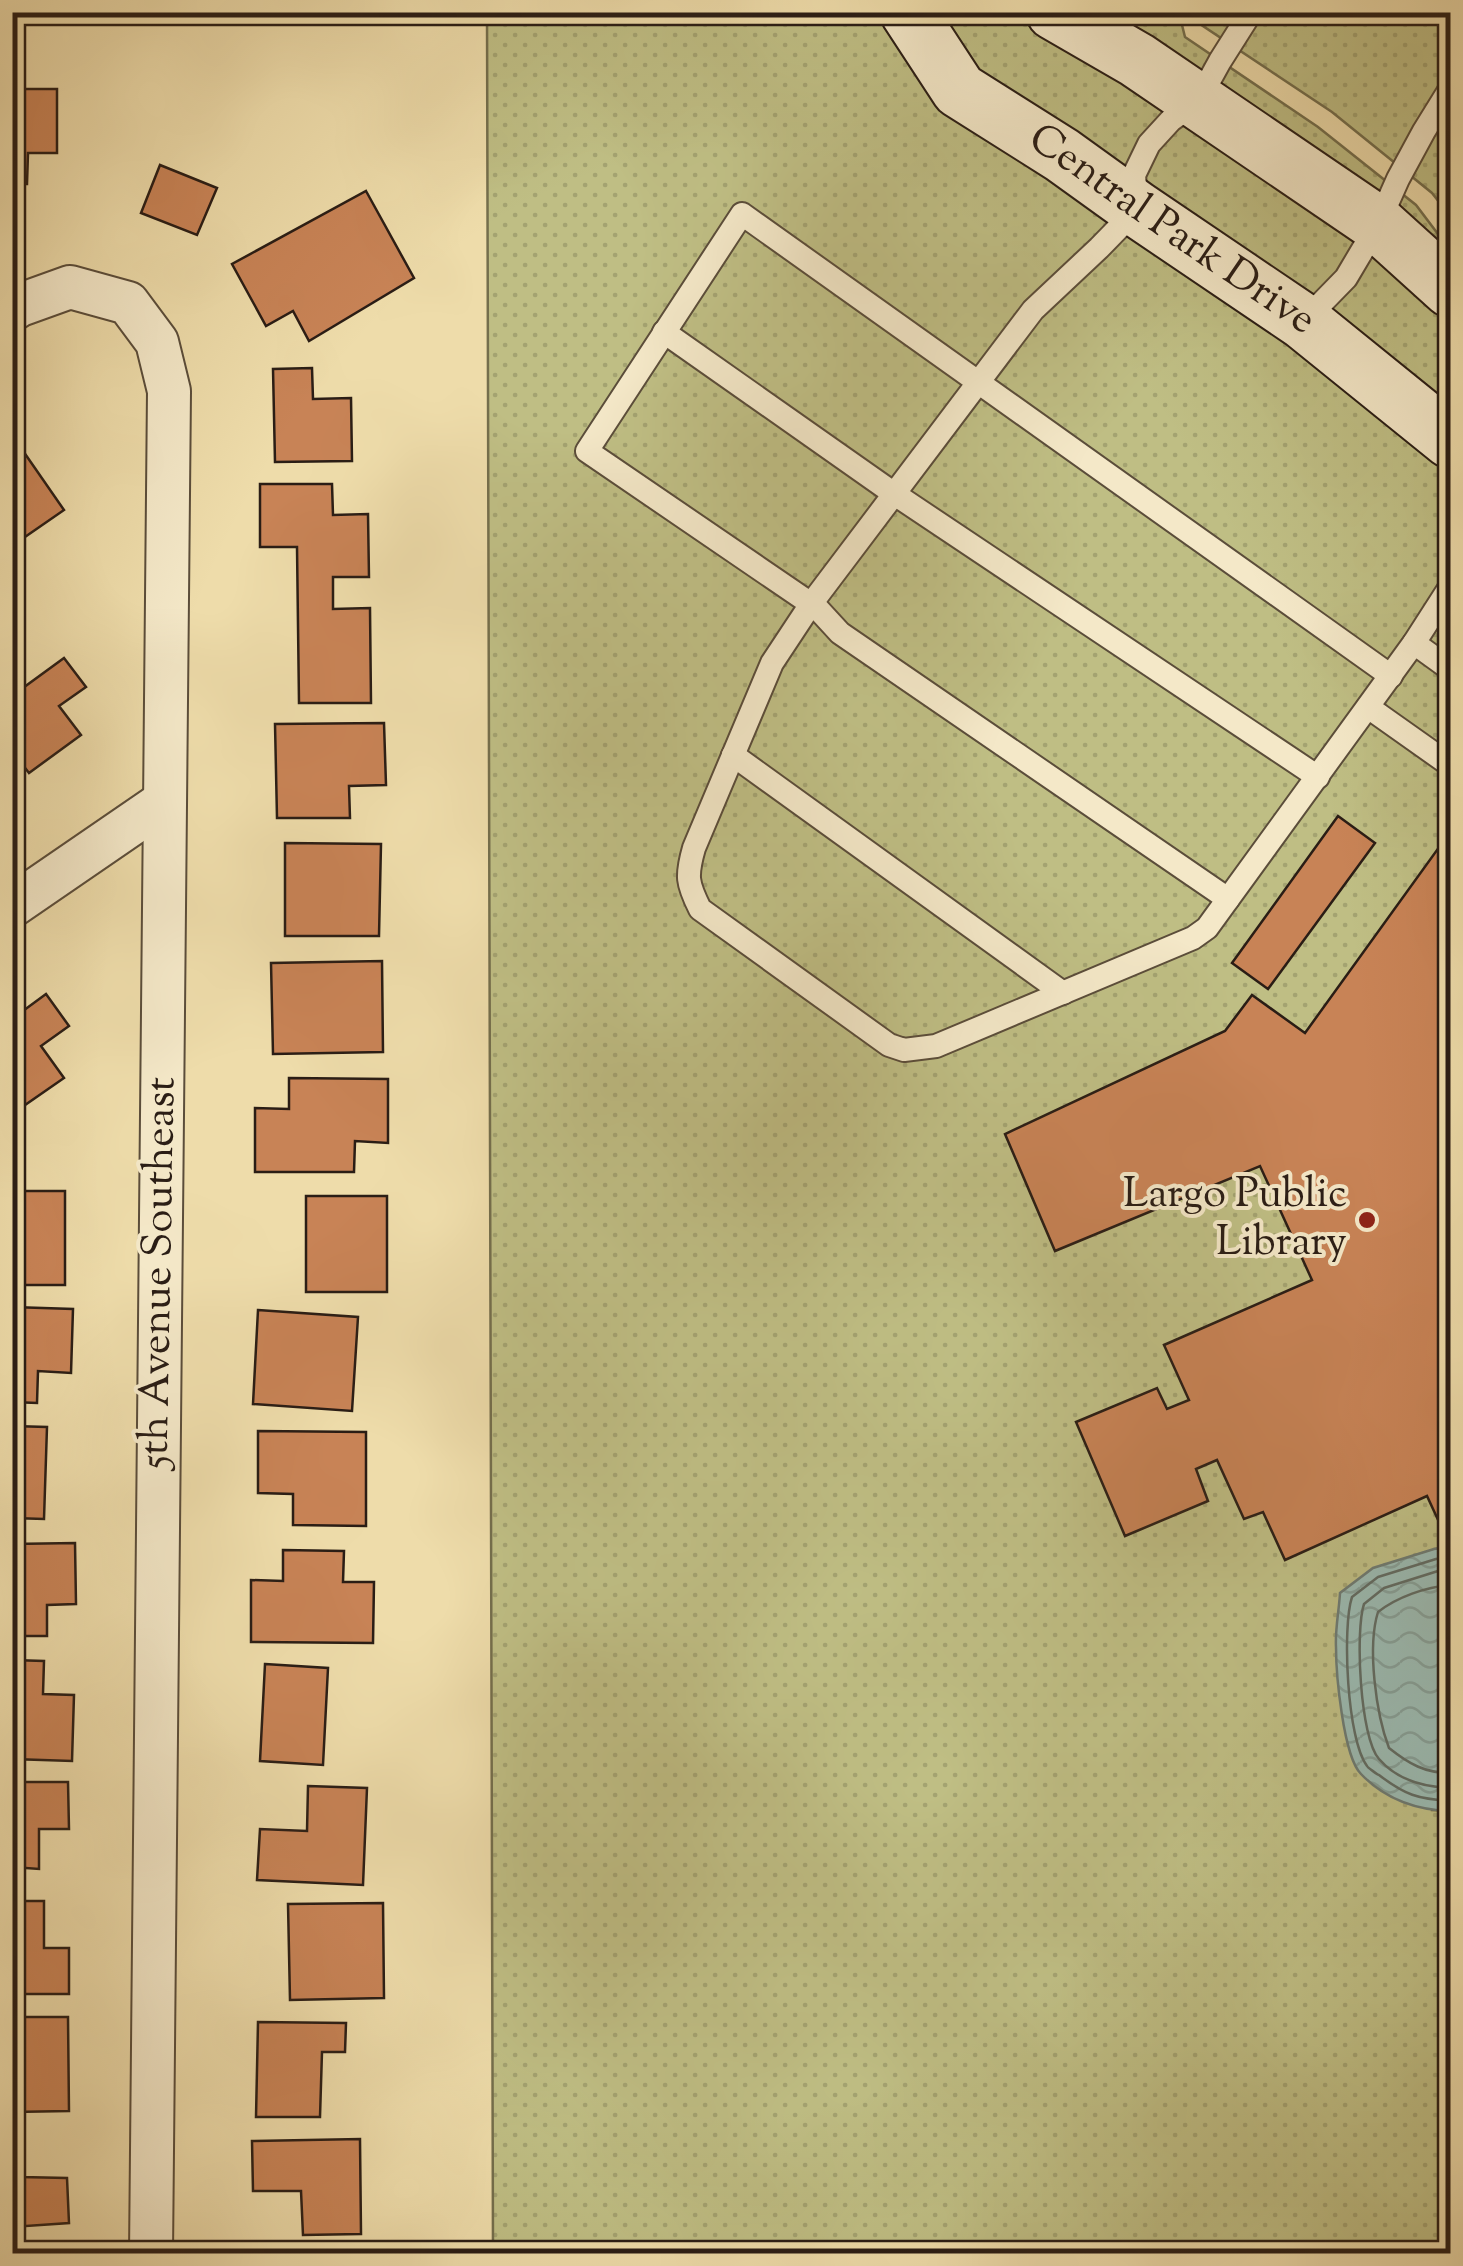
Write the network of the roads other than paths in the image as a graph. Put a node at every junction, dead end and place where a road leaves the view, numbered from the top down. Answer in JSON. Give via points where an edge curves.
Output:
{"nodes":[{"id":1,"x":908,"y":12,"type":"edge"},
{"id":2,"x":1054,"y":12,"type":"edge"},
{"id":3,"x":1251,"y":12,"type":"edge"},
{"id":4,"x":1450,"y":89,"type":"edge"},
{"id":5,"x":1198,"y":100,"type":"junction"},
{"id":6,"x":1136,"y":209,"type":"junction"},
{"id":7,"x":1378,"y":224,"type":"junction"},
{"id":8,"x":1450,"y":289,"type":"edge"},
{"id":9,"x":12,"y":310,"type":"edge"},
{"id":10,"x":1304,"y":322,"type":"junction"},
{"id":11,"x":664,"y":332,"type":"junction"},
{"id":12,"x":978,"y":382,"type":"junction"},
{"id":13,"x":1450,"y":440,"type":"edge"},
{"id":14,"x":893,"y":493,"type":"junction"},
{"id":15,"x":1450,"y":587,"type":"edge"},
{"id":16,"x":811,"y":604,"type":"junction"},
{"id":17,"x":1414,"y":643,"type":"junction"},
{"id":18,"x":1450,"y":669,"type":"edge"},
{"id":19,"x":1390,"y":676,"type":"junction"},
{"id":20,"x":1368,"y":707,"type":"junction"},
{"id":21,"x":733,"y":755,"type":"junction"},
{"id":22,"x":1450,"y":765,"type":"edge"},
{"id":23,"x":1318,"y":776,"type":"junction"},
{"id":24,"x":164,"y":801,"type":"junction"},
{"id":25,"x":1228,"y":898,"type":"junction"},
{"id":26,"x":12,"y":906,"type":"edge"},
{"id":27,"x":1063,"y":992,"type":"junction"},
{"id":28,"x":151,"y":2254,"type":"edge"}],
"edges":[{"from":1,"to":6,"type":"street","name":"Central Park Drive","via":[[959,90]]},
{"from":2,"to":5,"type":"street"},
{"from":3,"to":5,"type":"lane"},
{"from":4,"to":7,"type":"lane"},
{"from":5,"to":6,"type":"lane","via":[[1150,144],[1134,175]]},
{"from":5,"to":7,"type":"street"},
{"from":6,"to":10,"type":"street","name":"Central Park Drive"},
{"from":6,"to":12,"type":"lane","via":[[1033,310]]},
{"from":7,"to":8,"type":"street"},
{"from":7,"to":10,"type":"lane","via":[[1346,278]]},
{"from":9,"to":24,"type":"street","name":"5th Avenue Southeast","via":[[70,287],[128,303],[158,342],[169,391]]},
{"from":10,"to":13,"type":"street","name":"Central Park Drive"},
{"from":11,"to":12,"type":"lane","via":[[742,214]]},
{"from":11,"to":14,"type":"lane"},
{"from":11,"to":16,"type":"lane","via":[[586,451]]},
{"from":12,"to":14,"type":"lane"},
{"from":12,"to":19,"type":"lane"},
{"from":14,"to":16,"type":"lane"},
{"from":14,"to":23,"type":"lane"},
{"from":15,"to":17,"type":"lane"},
{"from":16,"to":21,"type":"lane","via":[[772,663]]},
{"from":16,"to":25,"type":"lane","via":[[840,633]]},
{"from":17,"to":18,"type":"lane"},
{"from":17,"to":19,"type":"lane"},
{"from":19,"to":20,"type":"lane"},
{"from":20,"to":22,"type":"lane"},
{"from":20,"to":23,"type":"lane"},
{"from":21,"to":27,"type":"lane"},
{"from":21,"to":27,"type":"lane","via":[[694,848],[688,886],[700,909],[873,1034],[904,1050],[936,1046]]},
{"from":23,"to":25,"type":"lane"},
{"from":24,"to":26,"type":"street"},
{"from":24,"to":28,"type":"street","name":"5th Avenue Southeast"},
{"from":25,"to":27,"type":"lane","via":[[1193,938]]}]}
